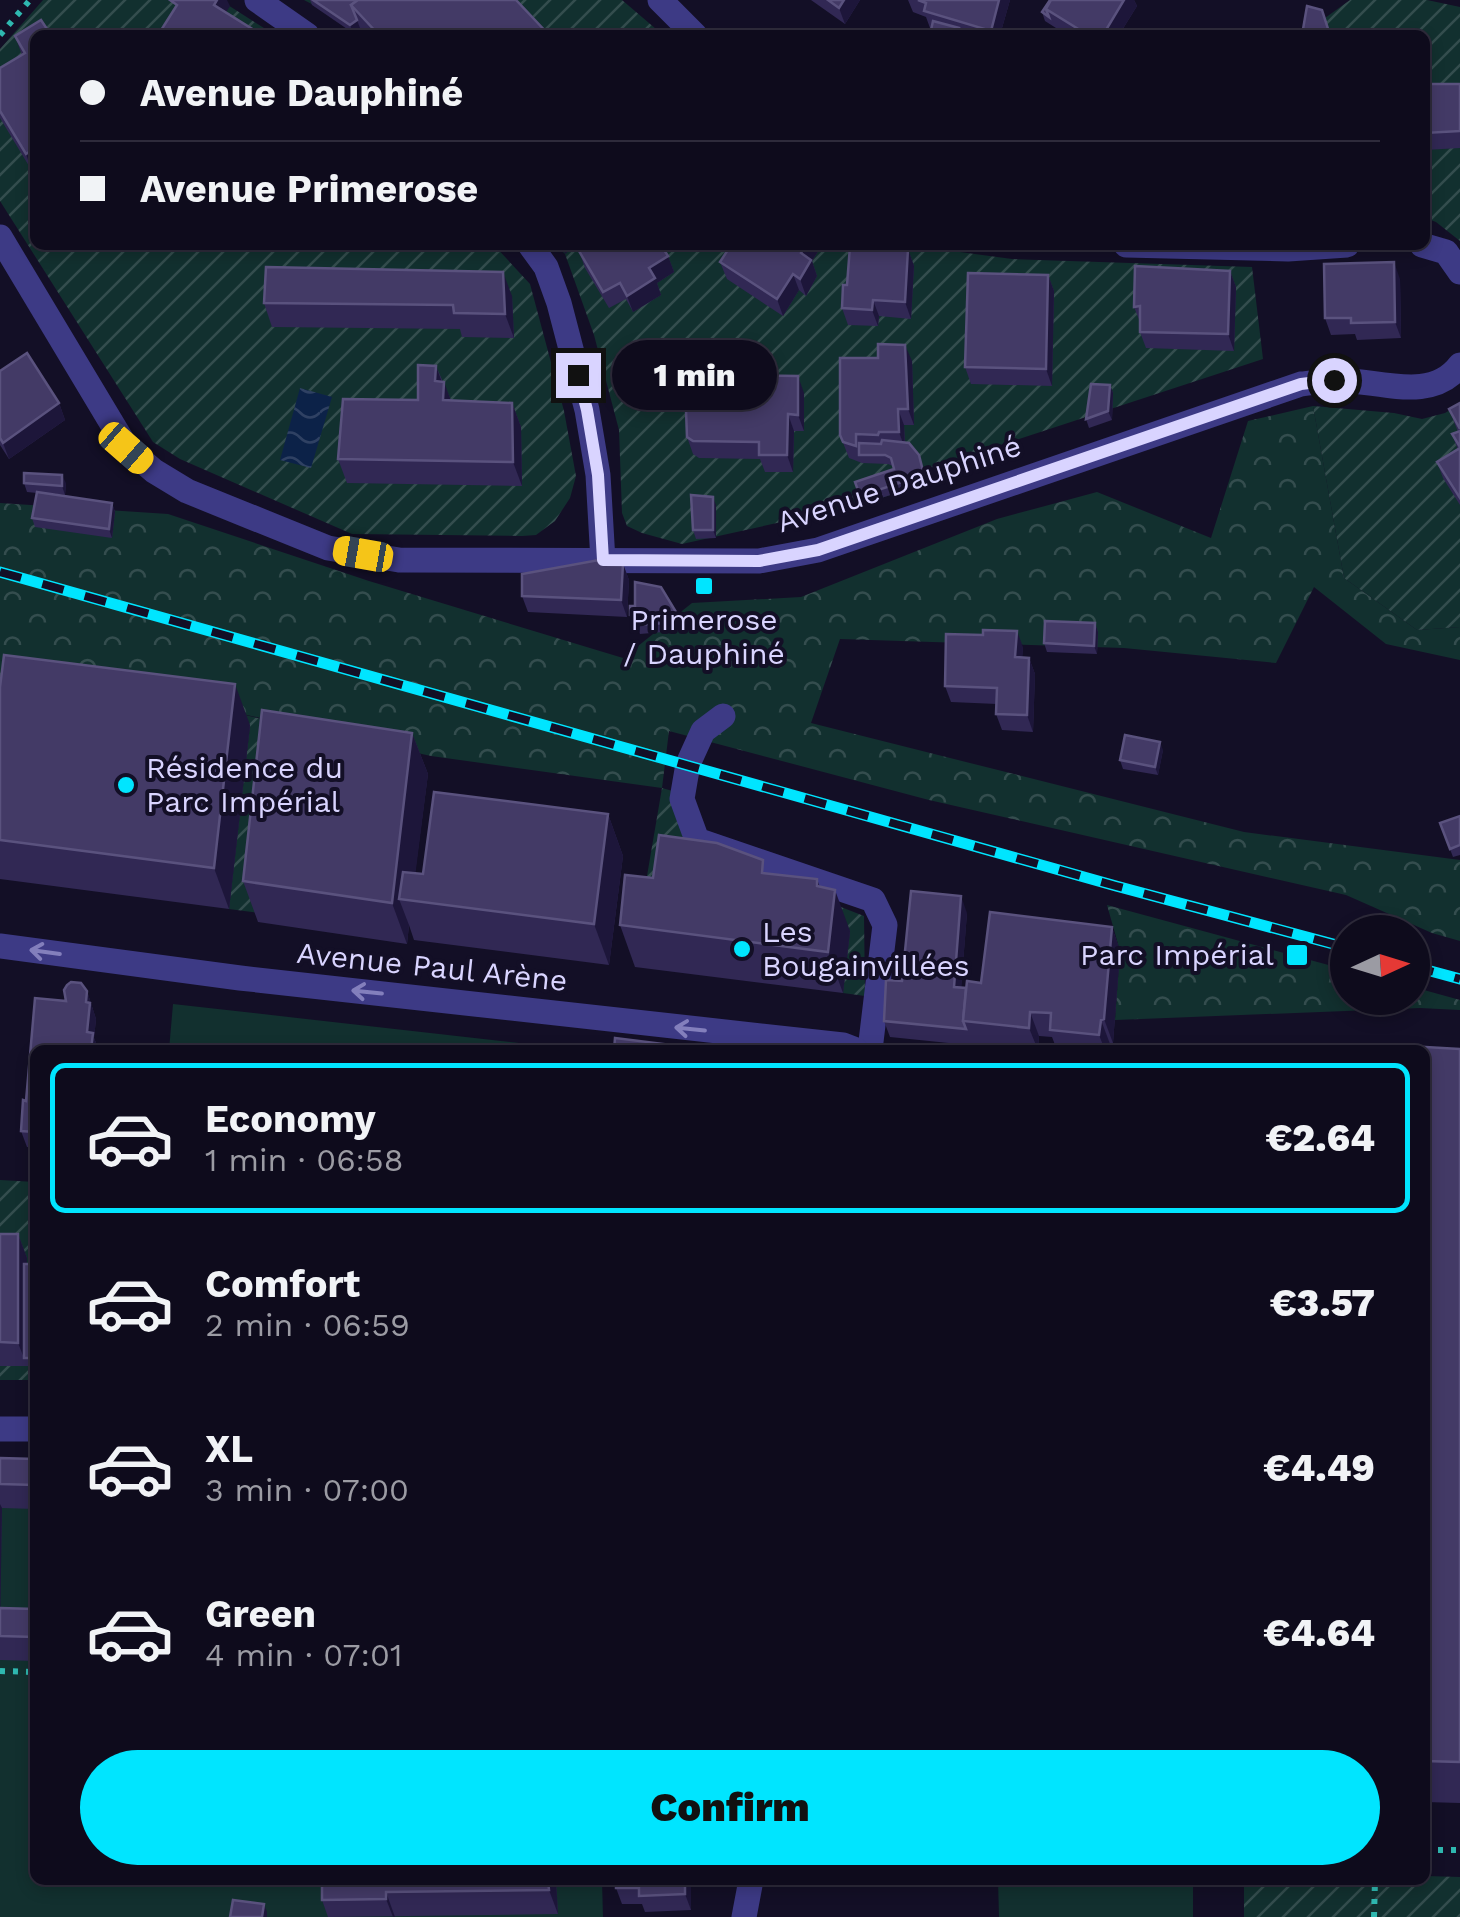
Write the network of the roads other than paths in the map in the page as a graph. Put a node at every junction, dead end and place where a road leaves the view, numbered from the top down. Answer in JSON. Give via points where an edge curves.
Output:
{"nodes":[{"id":1,"x":257,"y":0,"type":"edge"},
{"id":2,"x":660,"y":0,"type":"edge"},
{"id":3,"x":300,"y":30,"type":"edge"},
{"id":4,"x":690,"y":30,"type":"edge"},
{"id":5,"x":0,"y":237,"type":"edge"},
{"id":6,"x":1430,"y":247,"type":"edge"},
{"id":7,"x":533,"y":250,"type":"edge"},
{"id":8,"x":1460,"y":272,"type":"edge"},
{"id":9,"x":1460,"y":365,"type":"edge"},
{"id":10,"x":603,"y":560,"type":"junction"},
{"id":11,"x":723,"y":716,"type":"dead end"},
{"id":12,"x":0,"y":946,"type":"edge"},
{"id":13,"x":843,"y":1045,"type":"edge"},
{"id":14,"x":871,"y":1045,"type":"edge"},
{"id":15,"x":0,"y":1429,"type":"edge"},
{"id":16,"x":30,"y":1430,"type":"edge"},
{"id":17,"x":749,"y":1885,"type":"edge"},
{"id":18,"x":744,"y":1917,"type":"edge"}],
"edges":[{"from":1,"to":3,"type":"street"},
{"from":2,"to":4,"type":"street"},
{"from":5,"to":10,"type":"street","name":"Avenue Dauphiné","via":[[126,448],[187,491],[328,548],[399,560]]},
{"from":6,"to":8,"type":"street","via":[[1446,252]]},
{"from":7,"to":10,"type":"street","via":[[558,303],[587,410]]},
{"from":9,"to":10,"type":"street","name":"Avenue Dauphiné","via":[[1438,383],[1408,388],[1334,380],[1301,384],[818,550],[759,561]]},
{"from":11,"to":14,"type":"street","via":[[703,730],[688,764],[682,798],[696,840],[873,900],[886,926]]},
{"from":13,"to":12,"type":"street","name":"Avenue Paul Arène","one_way":true},
{"from":15,"to":16,"type":"street"},
{"from":17,"to":18,"type":"street"}]}
